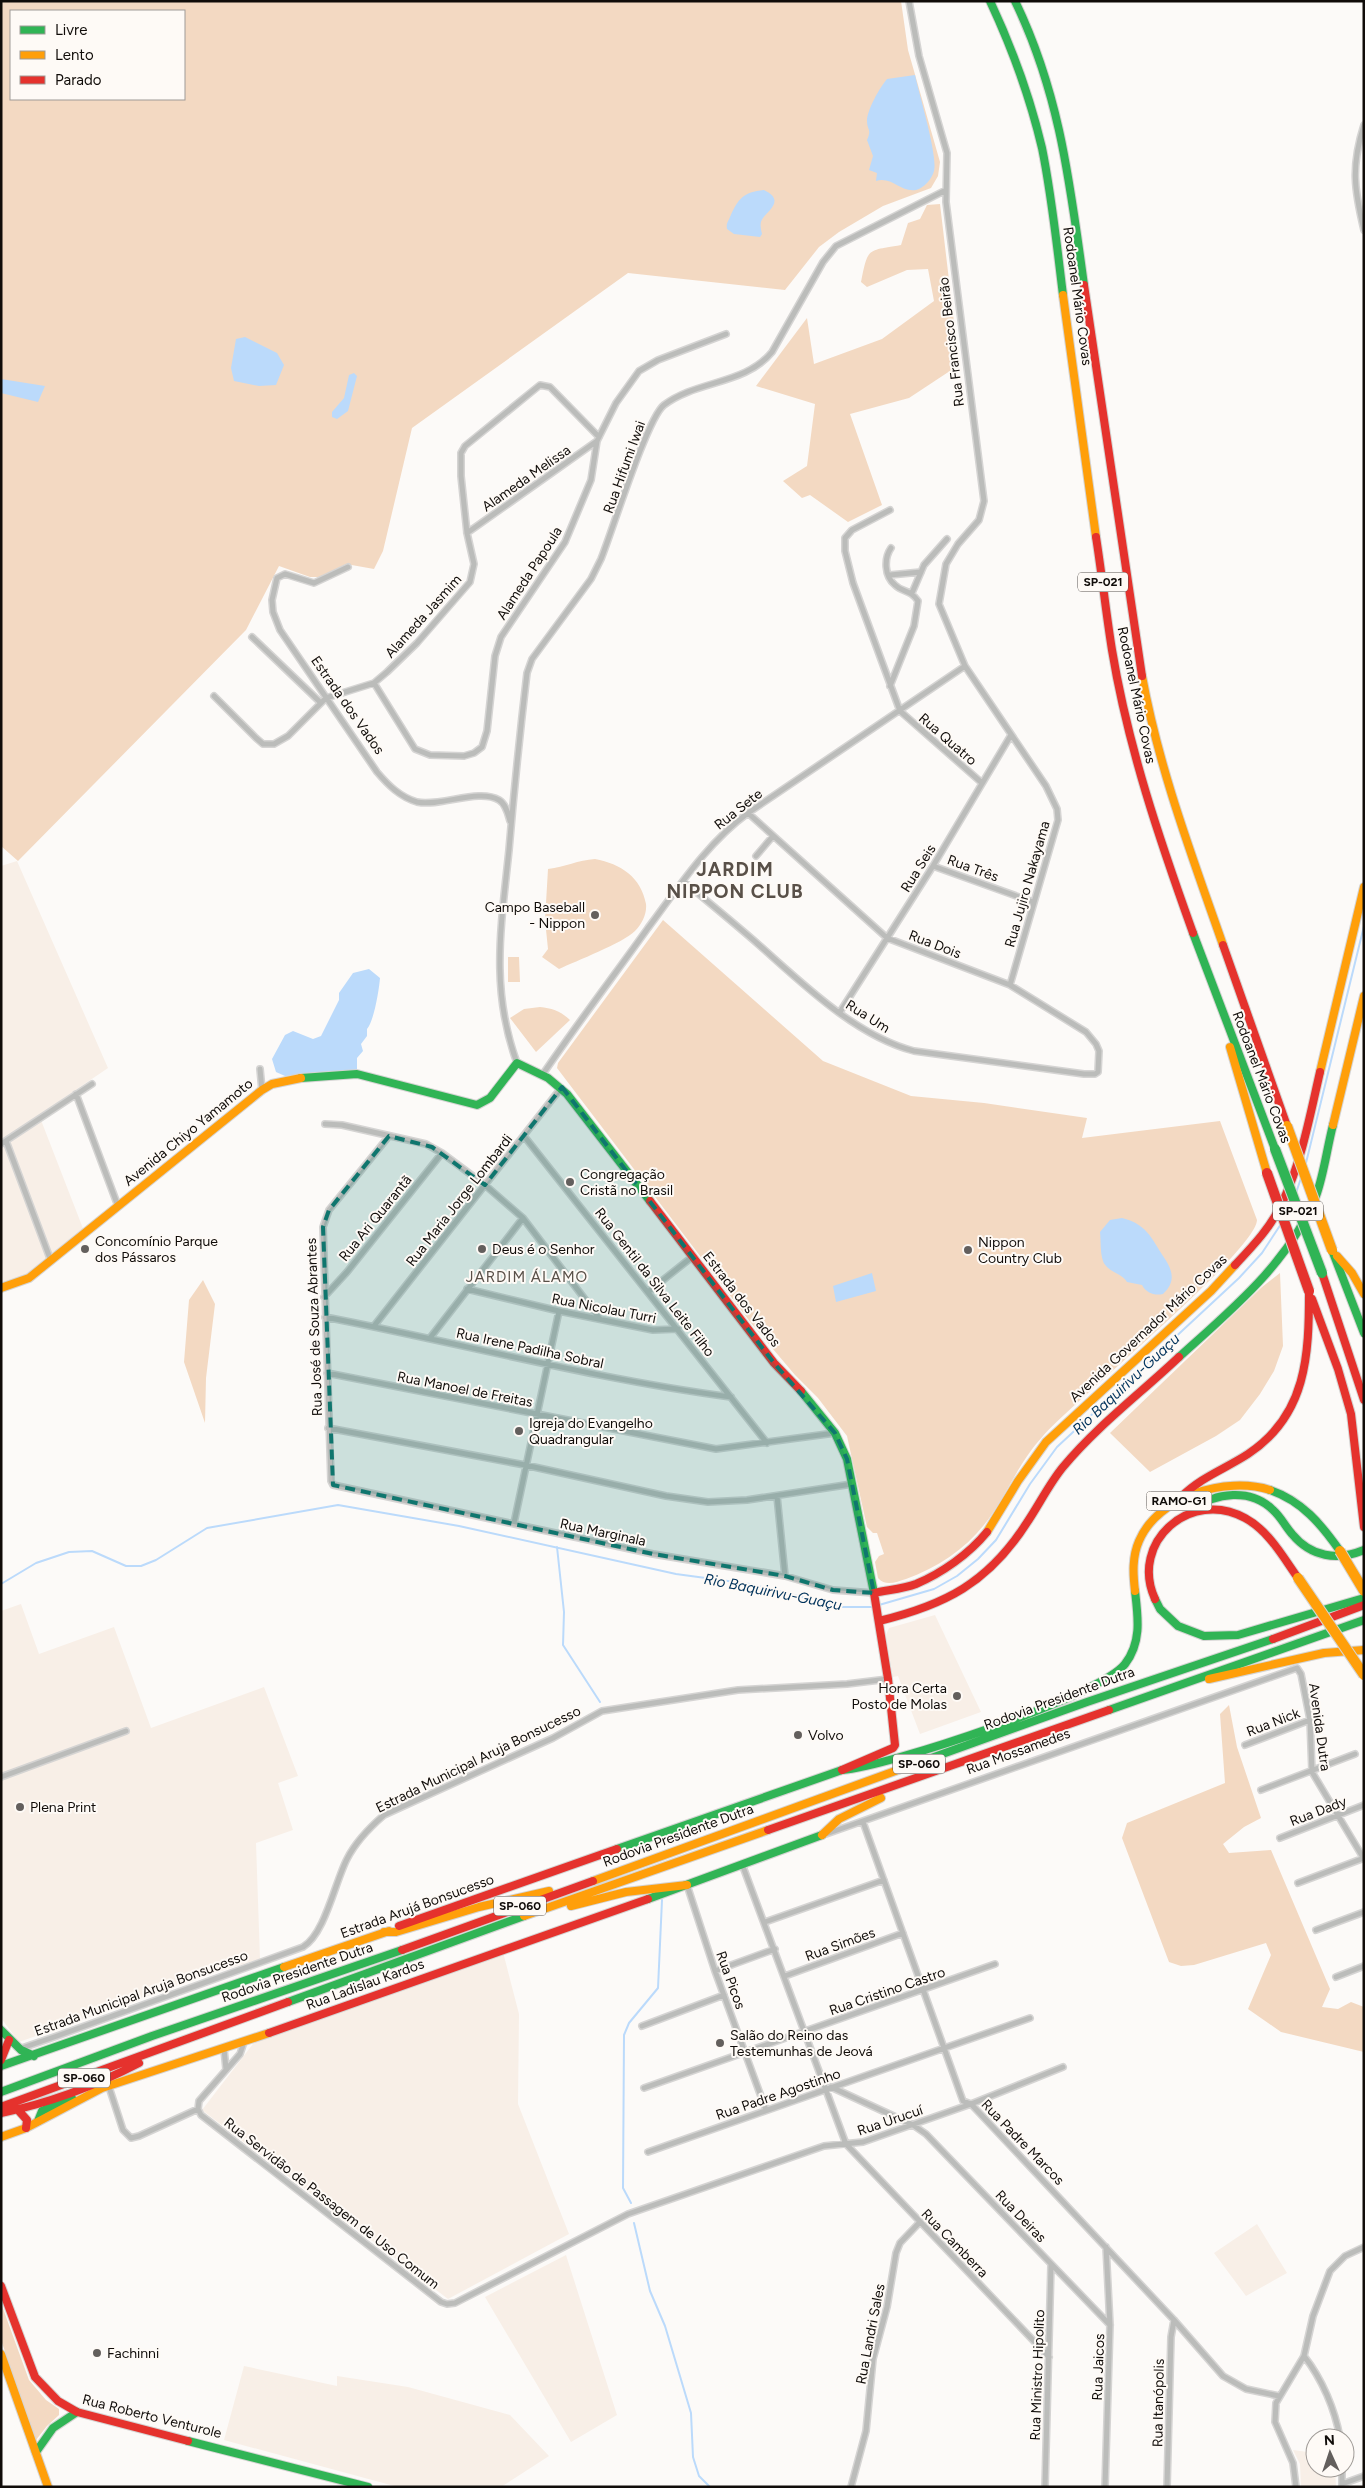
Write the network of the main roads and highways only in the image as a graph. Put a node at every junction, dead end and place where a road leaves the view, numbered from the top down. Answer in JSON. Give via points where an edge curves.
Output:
{"nodes":[{"id":1,"x":990,"y":1,"type":"edge"},
{"id":2,"x":1015,"y":1,"type":"edge"},
{"id":3,"x":1364,"y":887,"type":"edge"},
{"id":4,"x":1364,"y":996,"type":"edge"},
{"id":5,"x":1227,"y":1024,"type":"junction"},
{"id":6,"x":517,"y":1063,"type":"joint"},
{"id":7,"x":1332,"y":1250,"type":"junction"},
{"id":8,"x":1,"y":1288,"type":"edge"},
{"id":9,"x":1309,"y":1291,"type":"junction"},
{"id":10,"x":1364,"y":1294,"type":"edge"},
{"id":11,"x":1364,"y":1333,"type":"edge"},
{"id":12,"x":1364,"y":1400,"type":"edge"},
{"id":13,"x":1178,"y":1501,"type":"junction"},
{"id":14,"x":1190,"y":1513,"type":"junction"},
{"id":15,"x":1364,"y":1527,"type":"edge"},
{"id":16,"x":1364,"y":1550,"type":"edge"},
{"id":17,"x":1364,"y":1591,"type":"edge"},
{"id":18,"x":875,"y":1597,"type":"junction"},
{"id":19,"x":1364,"y":1598,"type":"edge"},
{"id":20,"x":1364,"y":1605,"type":"edge"},
{"id":21,"x":878,"y":1617,"type":"junction"},
{"id":22,"x":1364,"y":1620,"type":"edge"},
{"id":23,"x":1364,"y":1650,"type":"edge"},
{"id":24,"x":1364,"y":1675,"type":"edge"},
{"id":25,"x":1189,"y":1682,"type":"junction"},
{"id":26,"x":842,"y":1770,"type":"junction"},
{"id":27,"x":928,"y":1775,"type":"junction"},
{"id":28,"x":742,"y":1864,"type":"joint"},
{"id":29,"x":687,"y":1885,"type":"junction"},
{"id":30,"x":574,"y":1887,"type":"junction"},
{"id":31,"x":536,"y":1912,"type":"junction"},
{"id":32,"x":384,"y":1932,"type":"junction"},
{"id":33,"x":1,"y":2030,"type":"edge"},
{"id":34,"x":9,"y":2040,"type":"junction"},
{"id":35,"x":167,"y":2048,"type":"junction"},
{"id":36,"x":34,"y":2056,"type":"junction"},
{"id":37,"x":1,"y":2060,"type":"edge"},
{"id":38,"x":1,"y":2066,"type":"edge"},
{"id":39,"x":122,"y":2072,"type":"junction"},
{"id":40,"x":106,"y":2087,"type":"junction"},
{"id":41,"x":1,"y":2092,"type":"edge"},
{"id":42,"x":1,"y":2107,"type":"edge"},
{"id":43,"x":18,"y":2110,"type":"junction"},
{"id":44,"x":1,"y":2113,"type":"edge"},
{"id":45,"x":26,"y":2128,"type":"junction"},
{"id":46,"x":1,"y":2137,"type":"edge"},
{"id":47,"x":1,"y":2286,"type":"edge"},
{"id":48,"x":1,"y":2354,"type":"edge"},
{"id":49,"x":77,"y":2412,"type":"junction"},
{"id":50,"x":36,"y":2452,"type":"junction"},
{"id":51,"x":361,"y":2486,"type":"edge"},
{"id":52,"x":48,"y":2487,"type":"edge"}],
"edges":[{"from":1,"to":5,"type":"main road","name":"Rodoanel Mário Covas","number":"SP-021","via":[[1029,95],[1046,170],[1112,651],[1127,728],[1149,806]]},
{"from":2,"to":7,"type":"main road","name":"Rodoanel Mário Covas","number":"SP-021","bridge":true,"via":[[1047,82],[1068,174],[1151,724],[1171,797]]},
{"from":3,"to":18,"type":"main road","name":"Avenida Governador Mário Covas","via":[[1301,1152],[1272,1221],[1233,1270],[1046,1442],[976,1544],[954,1562],[915,1584]]},
{"from":4,"to":21,"type":"main road","via":[[1320,1183],[1300,1228],[1278,1262],[1250,1292],[1068,1461],[1003,1559],[984,1576],[944,1602],[920,1611]]},
{"from":5,"to":9,"type":"main road","bridge":true,"via":[[1231,1053]]},
{"from":5,"to":12,"type":"main road","name":"Rodoanel Mário Covas","number":"SP-021","bridge":true,"via":[[1322,1273]]},
{"from":6,"to":8,"type":"main road","name":"Avenida Chiyo Yamamoto","via":[[490,1098],[477,1105],[357,1074],[292,1079],[272,1084],[29,1278]]},
{"from":6,"to":18,"type":"main road","name":"Estrada dos Vados","via":[[543,1074],[562,1087],[774,1363],[835,1433],[847,1460]]},
{"from":7,"to":10,"type":"main road","via":[[1352,1273]]},
{"from":7,"to":11,"type":"main road","name":"Rodoanel Mário Covas","number":"SP-021"},
{"from":9,"to":13,"type":"main road","via":[[1306,1368],[1292,1406],[1272,1434],[1249,1454],[1192,1484]]},
{"from":9,"to":15,"type":"main road","via":[[1351,1414]]},
{"from":13,"to":17,"type":"main road","number":"RAMO-G1","bridge":true,"via":[[1220,1486],[1267,1488],[1298,1504],[1320,1524]]},
{"from":13,"to":26,"type":"main road","number":"RAMO-G1","via":[[1147,1526],[1135,1550],[1132,1578],[1139,1617],[1138,1637],[1134,1650],[1118,1672],[1100,1683],[993,1726],[902,1756]]},
{"from":14,"to":16,"type":"main road","via":[[1198,1505],[1219,1495],[1232,1494],[1268,1505],[1293,1536],[1316,1554],[1339,1559]]},
{"from":14,"to":19,"type":"main road","via":[[1157,1538],[1148,1577],[1161,1613],[1168,1622],[1191,1634],[1221,1638],[1238,1635]]},
{"from":14,"to":24,"type":"main road","bridge":true,"via":[[1218,1509],[1250,1520],[1298,1578]]},
{"from":18,"to":21,"type":"main road","name":"Estrada dos Vados"},
{"from":20,"to":30,"type":"main road","name":"Rodovia Presidente Dutra","number":"SP-060"},
{"from":21,"to":26,"type":"main road","name":"Estrada dos Vados","via":[[895,1745]]},
{"from":22,"to":25,"type":"main road","name":"Rodovia Presidente Dutra","number":"SP-060"},
{"from":23,"to":25,"type":"main road","via":[[1310,1655],[1228,1676]]},
{"from":25,"to":27,"type":"main road","name":"Rodovia Presidente Dutra","number":"SP-060"},
{"from":26,"to":32,"type":"main road","name":"Estrada Arujá Bonsucesso"},
{"from":27,"to":28,"type":"main road","name":"Rua Mossamedes","via":[[916,1785],[862,1806],[822,1835]]},
{"from":27,"to":31,"type":"main road","name":"Rodovia Presidente Dutra","number":"SP-060"},
{"from":28,"to":29,"type":"main road","name":"Rua Ladislau Kardos"},
{"from":29,"to":31,"type":"main road","via":[[626,1892]]},
{"from":29,"to":40,"type":"main road","name":"Rua Ladislau Kardos","via":[[224,2049]]},
{"from":30,"to":32,"type":"main road","via":[[523,1896],[396,1932]]},
{"from":30,"to":41,"type":"main road","name":"Rodovia Presidente Dutra","number":"SP-060"},
{"from":31,"to":35,"type":"main road","name":"Rodovia Presidente Dutra","number":"SP-060"},
{"from":32,"to":36,"type":"main road","name":"Estrada Arujá Bonsucesso"},
{"from":33,"to":34,"type":"main road"},
{"from":34,"to":36,"type":"main road"},
{"from":34,"to":37,"type":"main road"},
{"from":35,"to":39,"type":"main road"},
{"from":35,"to":42,"type":"main road","name":"Rodovia Presidente Dutra","number":"SP-060"},
{"from":36,"to":38,"type":"main road","name":"Estrada Arujá Bonsucesso"},
{"from":39,"to":40,"type":"main road"},
{"from":39,"to":43,"type":"main road"},
{"from":40,"to":45,"type":"main road","via":[[42,2111],[38,2121]]},
{"from":43,"to":44,"type":"main road"},
{"from":43,"to":45,"type":"main road","via":[[27,2120]]},
{"from":45,"to":46,"type":"main road"},
{"from":47,"to":49,"type":"main road","name":"Rua Roberto Venturole","via":[[35,2377],[58,2401]]},
{"from":48,"to":50,"type":"main road"},
{"from":49,"to":50,"type":"main road","via":[[53,2428]]},
{"from":49,"to":51,"type":"main road","name":"Rua Roberto Venturole"},
{"from":50,"to":52,"type":"main road"}]}
